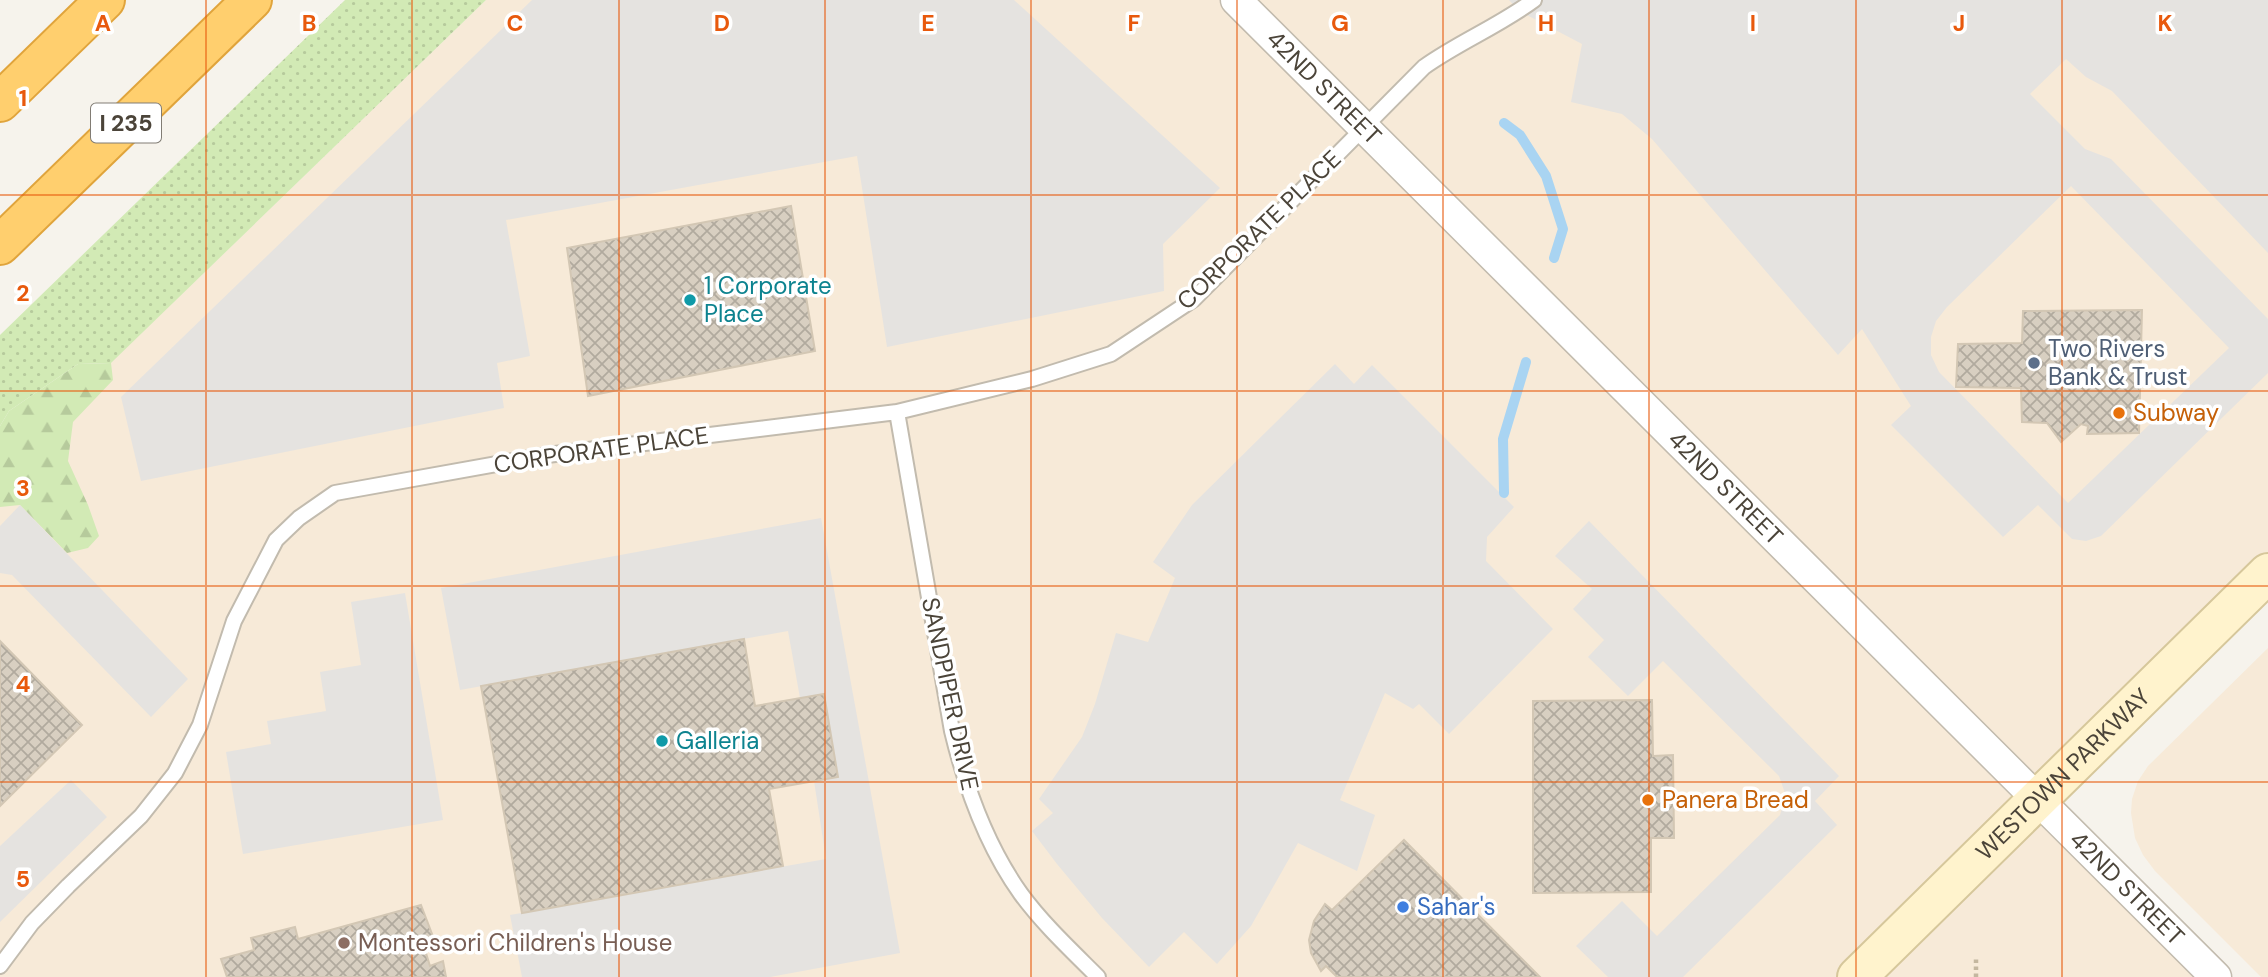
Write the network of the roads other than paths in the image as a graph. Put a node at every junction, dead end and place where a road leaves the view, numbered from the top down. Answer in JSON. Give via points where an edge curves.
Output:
{"nodes":[{"id":1,"x":89,"y":0,"type":"edge"},
{"id":2,"x":105,"y":0,"type":"edge"},
{"id":3,"x":252,"y":0,"type":"edge"},
{"id":4,"x":1236,"y":0,"type":"edge"},
{"id":5,"x":1534,"y":0,"type":"edge"},
{"id":6,"x":0,"y":67,"type":"edge"},
{"id":7,"x":0,"y":102,"type":"edge"},
{"id":8,"x":1365,"y":128,"type":"junction"},
{"id":9,"x":0,"y":245,"type":"edge"},
{"id":10,"x":897,"y":412,"type":"junction"},
{"id":11,"x":2268,"y":573,"type":"edge"},
{"id":12,"x":2037,"y":799,"type":"junction"},
{"id":13,"x":0,"y":966,"type":"edge"},
{"id":14,"x":1098,"y":977,"type":"edge"},
{"id":15,"x":1857,"y":977,"type":"edge"},
{"id":16,"x":2216,"y":977,"type":"edge"}],
"edges":[{"from":1,"to":6,"type":"highway"},
{"from":2,"to":7,"type":"highway"},
{"from":3,"to":9,"type":"highway","number":"I 235"},
{"from":4,"to":8,"type":"street","name":"42ND STREET"},
{"from":5,"to":8,"type":"lane","name":"CORPORATE PLACE","via":[[1424,67]]},
{"from":8,"to":10,"type":"lane","name":"CORPORATE PLACE","via":[[1194,299],[1111,354]]},
{"from":8,"to":12,"type":"street","name":"42ND STREET"},
{"from":10,"to":13,"type":"lane","name":"CORPORATE PLACE","via":[[547,455],[335,493],[276,540],[234,621],[200,725],[174,773],[141,816],[32,923]]},
{"from":10,"to":14,"type":"lane","name":"SANDPIPER DRIVE","via":[[962,775],[998,857],[1022,894]]},
{"from":11,"to":12,"type":"street","name":"WESTOWN PARKWAY"},
{"from":12,"to":15,"type":"street","name":"WESTOWN PARKWAY"},
{"from":12,"to":16,"type":"street","name":"42ND STREET"}]}
